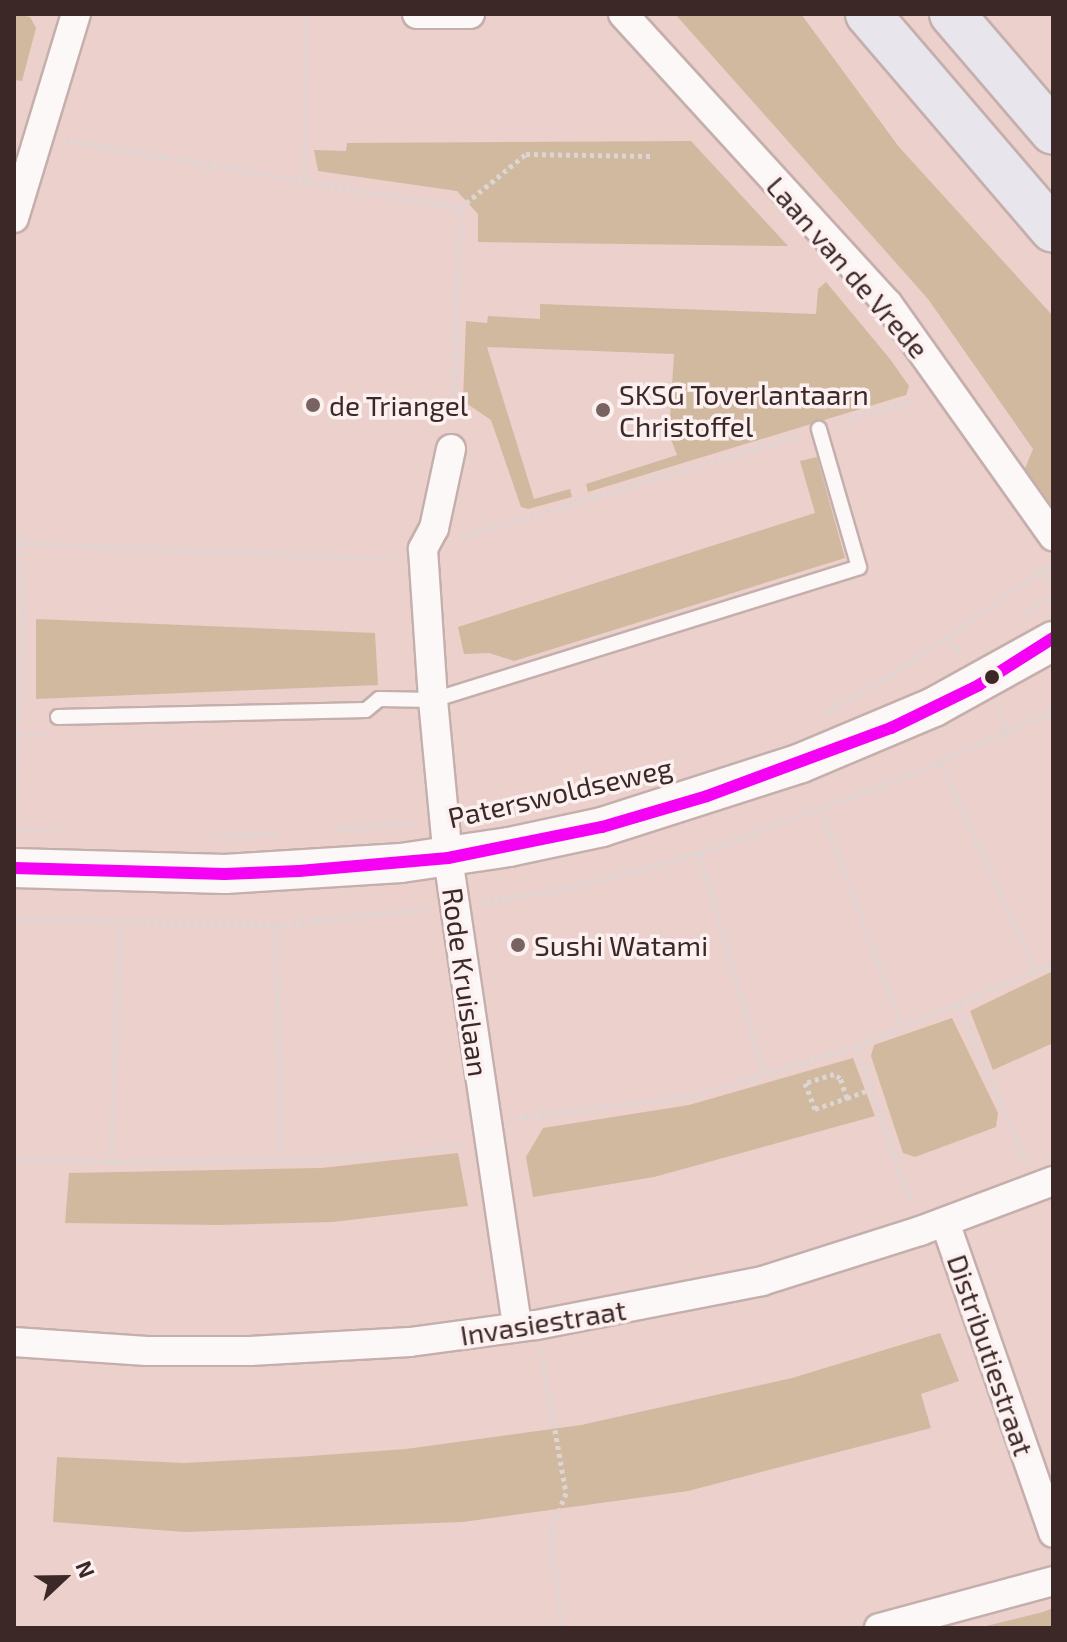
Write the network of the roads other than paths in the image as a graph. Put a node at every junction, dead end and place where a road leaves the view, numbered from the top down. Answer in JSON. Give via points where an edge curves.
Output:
{"nodes":[{"id":1,"x":76,"y":14,"type":"edge"},
{"id":2,"x":417,"y":14,"type":"edge"},
{"id":3,"x":470,"y":14,"type":"edge"},
{"id":4,"x":623,"y":14,"type":"edge"},
{"id":5,"x":868,"y":14,"type":"edge"},
{"id":6,"x":952,"y":14,"type":"edge"},
{"id":7,"x":1053,"y":132,"type":"edge"},
{"id":8,"x":14,"y":218,"type":"edge"},
{"id":9,"x":1053,"y":230,"type":"edge"},
{"id":10,"x":819,"y":429,"type":"road end"},
{"id":11,"x":451,"y":449,"type":"road end"},
{"id":12,"x":1053,"y":536,"type":"edge"},
{"id":13,"x":1050,"y":642,"type":"edge"},
{"id":14,"x":433,"y":700,"type":"junction"},
{"id":15,"x":58,"y":717,"type":"dead end"},
{"id":16,"x":448,"y":858,"type":"junction"},
{"id":17,"x":14,"y":868,"type":"edge"},
{"id":18,"x":1046,"y":1184,"type":"edge"},
{"id":19,"x":933,"y":1227,"type":"junction"},
{"id":20,"x":526,"y":1325,"type":"junction"},
{"id":21,"x":14,"y":1342,"type":"edge"},
{"id":22,"x":1053,"y":1533,"type":"edge"},
{"id":23,"x":1053,"y":1581,"type":"edge"},
{"id":24,"x":879,"y":1628,"type":"edge"}],
"edges":[{"from":1,"to":8,"type":"street"},
{"from":2,"to":3,"type":"street"},
{"from":4,"to":12,"type":"street","name":"Laan van de Vrede","via":[[888,304]]},
{"from":5,"to":9,"type":"highway"},
{"from":6,"to":7,"type":"highway"},
{"from":10,"to":14,"type":"lane","via":[[859,567]]},
{"from":11,"to":14,"type":"street","name":"Rode Kruislaan","via":[[434,528],[423,549]]},
{"from":13,"to":16,"type":"main road","name":"Paterswoldseweg","via":[[934,707],[801,763],[602,827]]},
{"from":14,"to":15,"type":"lane","via":[[379,699],[366,710]]},
{"from":14,"to":16,"type":"street","name":"Rode Kruislaan"},
{"from":16,"to":17,"type":"main road","name":"Paterswoldseweg","via":[[225,874]]},
{"from":16,"to":20,"type":"street","name":"Rode Kruislaan"},
{"from":18,"to":19,"type":"street","name":"Invasiestraat"},
{"from":19,"to":20,"type":"street","name":"Invasiestraat","via":[[762,1281]]},
{"from":19,"to":22,"type":"street","name":"Distributiestraat"},
{"from":20,"to":21,"type":"street","name":"Invasiestraat","via":[[410,1342],[250,1351]]},
{"from":23,"to":24,"type":"street"}]}
